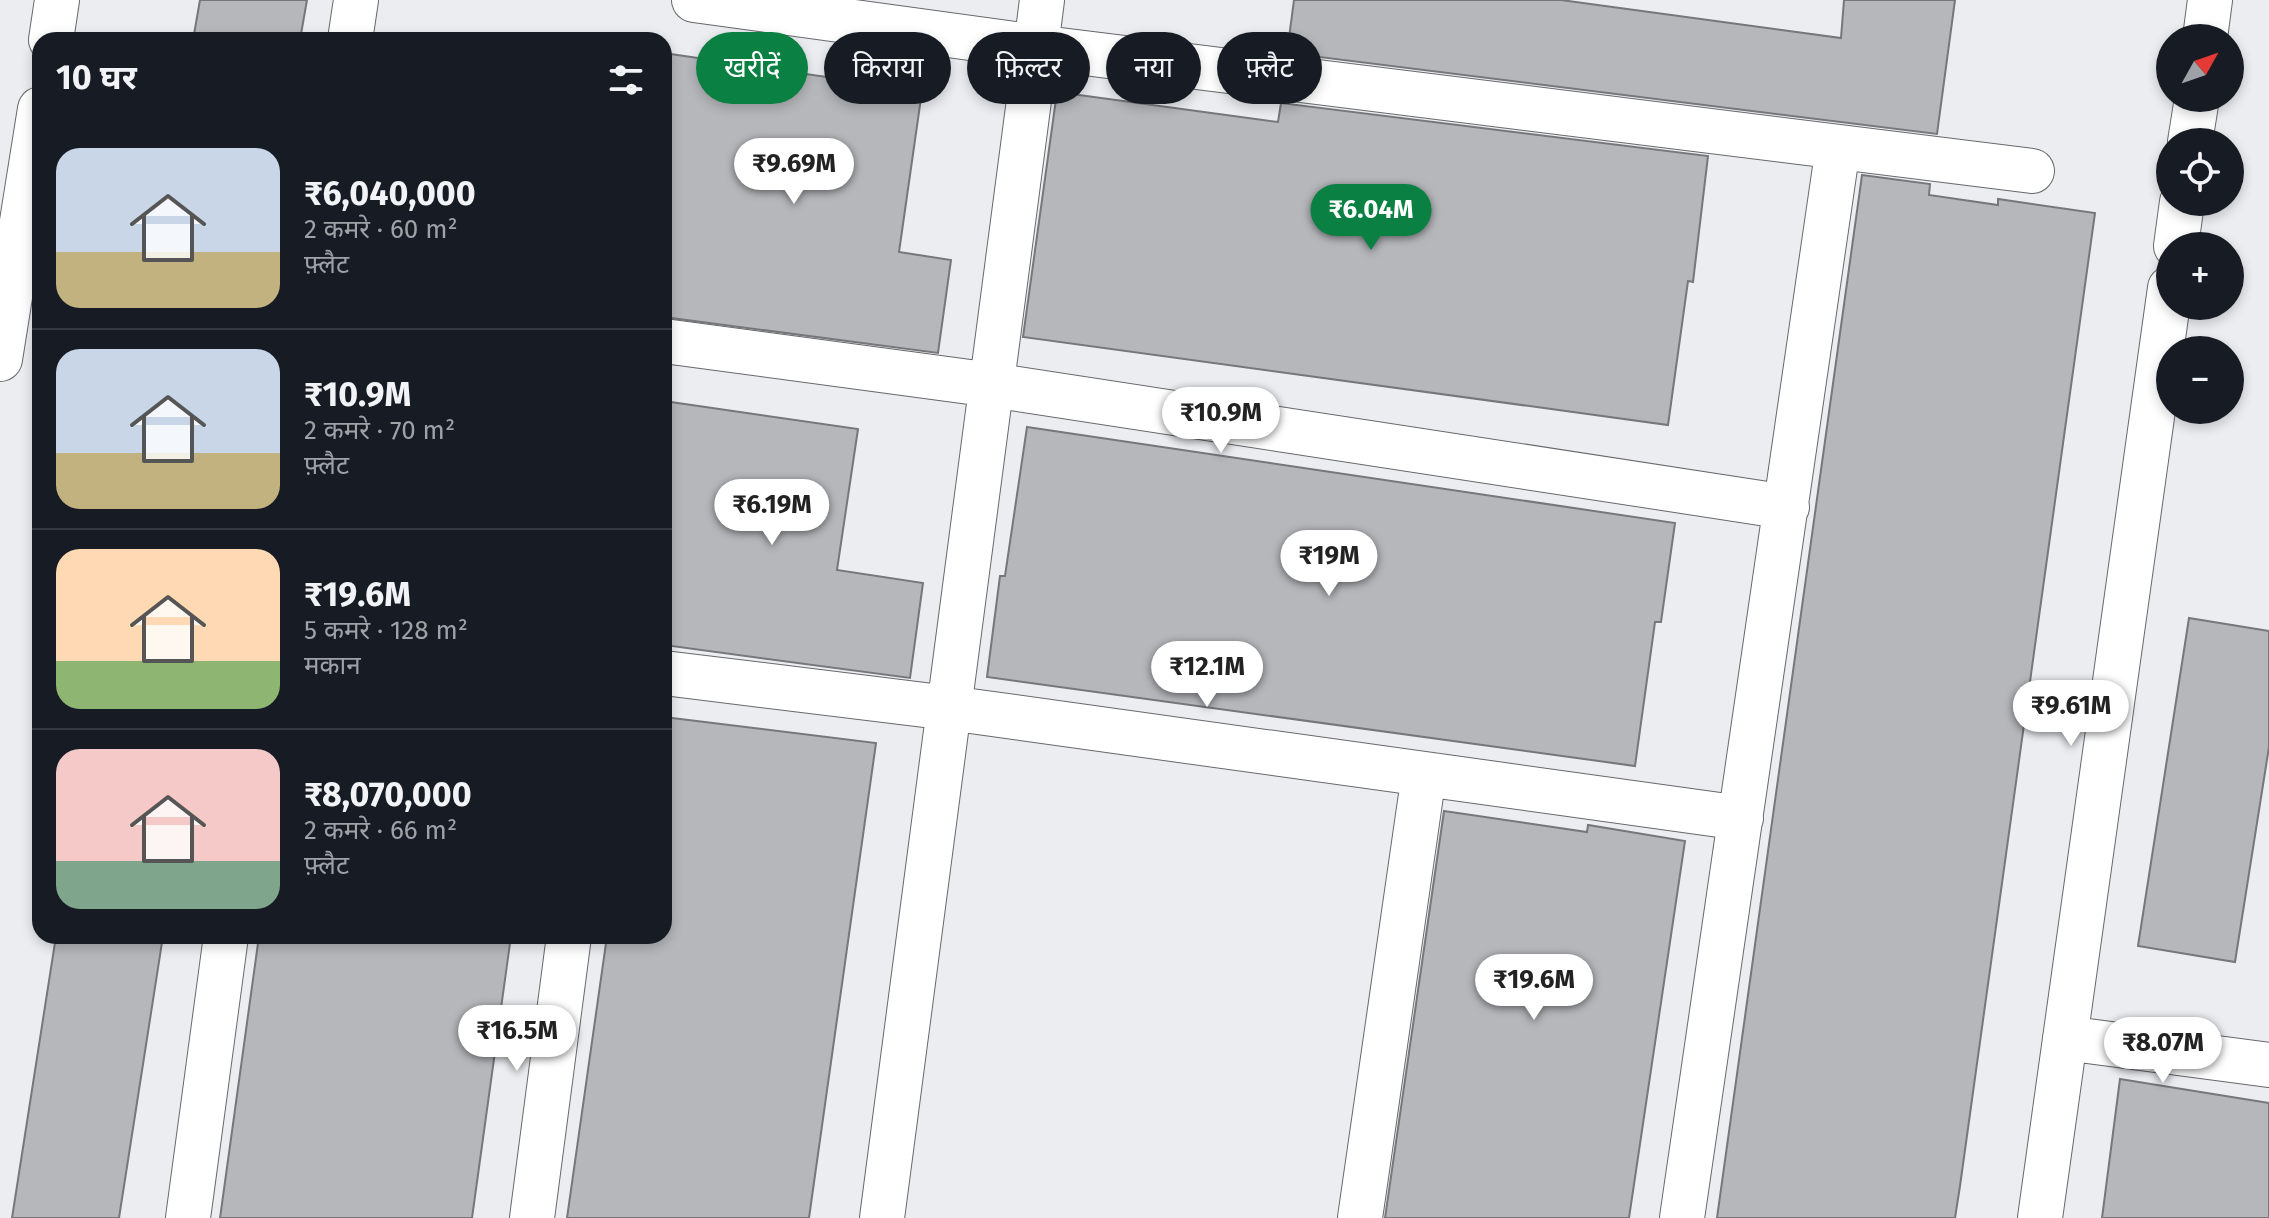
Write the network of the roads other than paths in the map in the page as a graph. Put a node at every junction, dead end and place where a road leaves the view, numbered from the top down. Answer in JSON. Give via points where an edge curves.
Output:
{"nodes":[{"id":1,"x":57,"y":0,"type":"edge"},
{"id":2,"x":356,"y":0,"type":"edge"},
{"id":3,"x":694,"y":0,"type":"edge"},
{"id":4,"x":1042,"y":0,"type":"edge"},
{"id":5,"x":2210,"y":0,"type":"edge"},
{"id":6,"x":2207,"y":24,"type":"edge"},
{"id":7,"x":52,"y":32,"type":"edge"},
{"id":8,"x":351,"y":32,"type":"edge"},
{"id":9,"x":1038,"y":32,"type":"edge"},
{"id":10,"x":967,"y":38,"type":"edge"},
{"id":11,"x":1090,"y":54,"type":"edge"},
{"id":12,"x":1029,"y":104,"type":"edge"},
{"id":13,"x":1838,"y":147,"type":"junction"},
{"id":14,"x":32,"y":159,"type":"edge"},
{"id":15,"x":2032,"y":171,"type":"dead end"},
{"id":16,"x":2166,"y":320,"type":"edge"},
{"id":17,"x":672,"y":342,"type":"edge"},
{"id":18,"x":0,"y":359,"type":"edge"},
{"id":19,"x":992,"y":385,"type":"junction"},
{"id":20,"x":1787,"y":507,"type":"junction"},
{"id":21,"x":672,"y":674,"type":"edge"},
{"id":22,"x":949,"y":708,"type":"junction"},
{"id":23,"x":1424,"y":774,"type":"junction"},
{"id":24,"x":1741,"y":818,"type":"junction"},
{"id":25,"x":225,"y":944,"type":"edge"},
{"id":26,"x":568,"y":944,"type":"edge"},
{"id":27,"x":2065,"y":1038,"type":"junction"},
{"id":28,"x":2269,"y":1065,"type":"edge"},
{"id":29,"x":188,"y":1218,"type":"edge"},
{"id":30,"x":532,"y":1218,"type":"edge"},
{"id":31,"x":882,"y":1218,"type":"edge"},
{"id":32,"x":1360,"y":1218,"type":"edge"},
{"id":33,"x":1682,"y":1218,"type":"edge"},
{"id":34,"x":2040,"y":1218,"type":"edge"}],
"edges":[{"from":1,"to":7,"type":"street"},
{"from":2,"to":8,"type":"street"},
{"from":3,"to":10,"type":"street"},
{"from":4,"to":9,"type":"street"},
{"from":5,"to":6,"type":"street"},
{"from":11,"to":13,"type":"street"},
{"from":12,"to":19,"type":"street"},
{"from":13,"to":15,"type":"street"},
{"from":13,"to":20,"type":"street"},
{"from":14,"to":18,"type":"street"},
{"from":16,"to":27,"type":"street"},
{"from":17,"to":19,"type":"street"},
{"from":19,"to":20,"type":"street"},
{"from":19,"to":22,"type":"street"},
{"from":20,"to":24,"type":"street"},
{"from":21,"to":22,"type":"street"},
{"from":22,"to":23,"type":"street"},
{"from":22,"to":31,"type":"street"},
{"from":23,"to":24,"type":"street"},
{"from":23,"to":32,"type":"street"},
{"from":24,"to":33,"type":"street"},
{"from":25,"to":29,"type":"street"},
{"from":26,"to":30,"type":"street"},
{"from":27,"to":28,"type":"street"},
{"from":27,"to":34,"type":"street"}]}
